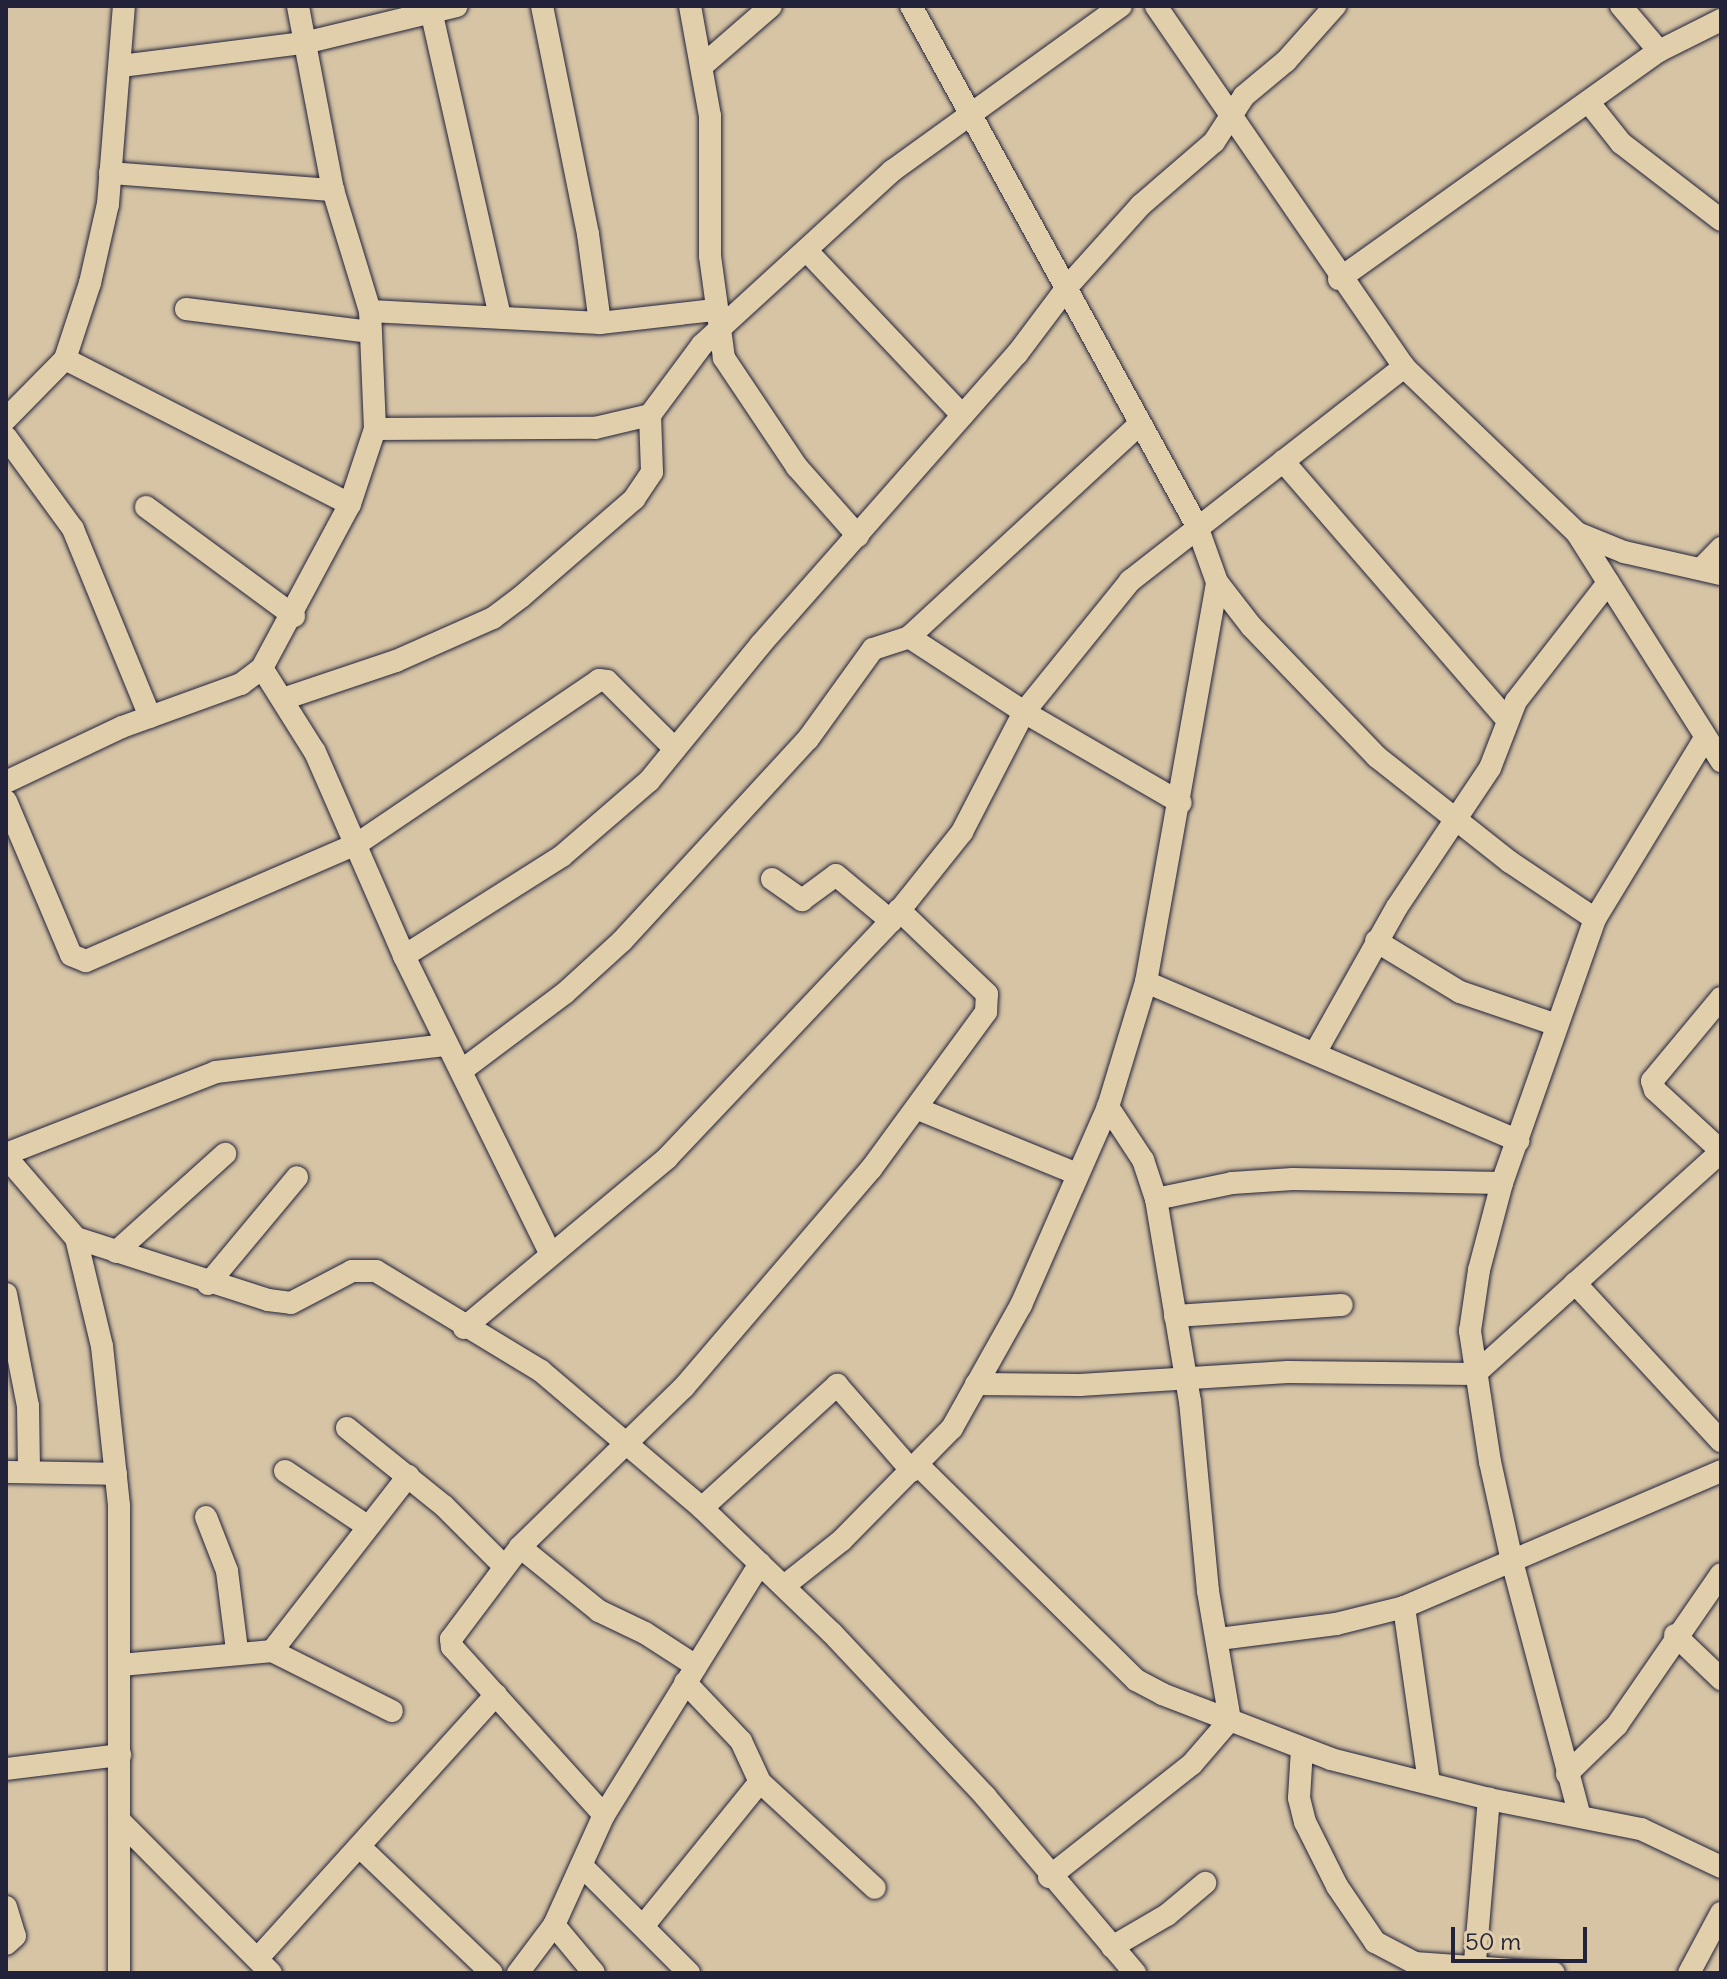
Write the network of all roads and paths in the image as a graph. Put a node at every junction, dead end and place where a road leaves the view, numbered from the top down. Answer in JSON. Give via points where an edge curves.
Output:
{"nodes":[{"id":1,"x":124,"y":6,"type":"edge"},
{"id":2,"x":298,"y":6,"type":"edge"},
{"id":3,"x":457,"y":6,"type":"edge"},
{"id":4,"x":542,"y":6,"type":"edge"},
{"id":5,"x":690,"y":6,"type":"edge"},
{"id":6,"x":771,"y":6,"type":"edge"},
{"id":7,"x":911,"y":6,"type":"edge"},
{"id":8,"x":1121,"y":6,"type":"edge"},
{"id":9,"x":1156,"y":6,"type":"edge"},
{"id":10,"x":1335,"y":6,"type":"edge"},
{"id":11,"x":1621,"y":6,"type":"edge"},
{"id":12,"x":430,"y":9,"type":"edge"},
{"id":13,"x":1721,"y":20,"type":"edge"},
{"id":14,"x":304,"y":43,"type":"junction"},
{"id":15,"x":1659,"y":51,"type":"junction"},
{"id":16,"x":121,"y":66,"type":"junction"},
{"id":17,"x":702,"y":66,"type":"junction"},
{"id":18,"x":1590,"y":104,"type":"junction"},
{"id":19,"x":969,"y":110,"type":"junction"},
{"id":20,"x":1231,"y":117,"type":"junction"},
{"id":21,"x":110,"y":173,"type":"junction"},
{"id":22,"x":333,"y":190,"type":"junction"},
{"id":23,"x":1721,"y":220,"type":"edge"},
{"id":24,"x":807,"y":251,"type":"junction"},
{"id":25,"x":1339,"y":279,"type":"junction"},
{"id":26,"x":1068,"y":286,"type":"junction"},
{"id":27,"x":186,"y":309,"type":"dead end"},
{"id":28,"x":500,"y":317,"type":"junction"},
{"id":29,"x":715,"y":320,"type":"junction"},
{"id":30,"x":370,"y":321,"type":"junction"},
{"id":31,"x":600,"y":323,"type":"junction"},
{"id":32,"x":65,"y":359,"type":"junction"},
{"id":33,"x":1404,"y":367,"type":"junction"},
{"id":34,"x":650,"y":415,"type":"junction"},
{"id":35,"x":962,"y":415,"type":"junction"},
{"id":36,"x":6,"y":419,"type":"edge"},
{"id":37,"x":1140,"y":424,"type":"junction"},
{"id":38,"x":375,"y":429,"type":"junction"},
{"id":39,"x":6,"y":437,"type":"edge"},
{"id":40,"x":1283,"y":461,"type":"junction"},
{"id":41,"x":350,"y":504,"type":"junction"},
{"id":42,"x":146,"y":507,"type":"dead end"},
{"id":43,"x":1197,"y":526,"type":"junction"},
{"id":44,"x":1577,"y":533,"type":"junction"},
{"id":45,"x":858,"y":536,"type":"junction"},
{"id":46,"x":1721,"y":548,"type":"edge"},
{"id":47,"x":1712,"y":571,"type":"edge"},
{"id":48,"x":1217,"y":582,"type":"junction"},
{"id":49,"x":1608,"y":583,"type":"junction"},
{"id":50,"x":294,"y":616,"type":"junction"},
{"id":51,"x":909,"y":637,"type":"junction"},
{"id":52,"x":262,"y":668,"type":"junction"},
{"id":53,"x":283,"y":699,"type":"junction"},
{"id":54,"x":1024,"y":712,"type":"junction"},
{"id":55,"x":150,"y":717,"type":"junction"},
{"id":56,"x":1507,"y":720,"type":"junction"},
{"id":57,"x":1705,"y":738,"type":"junction"},
{"id":58,"x":675,"y":749,"type":"junction"},
{"id":59,"x":1721,"y":761,"type":"edge"},
{"id":60,"x":6,"y":782,"type":"edge"},
{"id":61,"x":6,"y":801,"type":"edge"},
{"id":62,"x":1181,"y":803,"type":"junction"},
{"id":63,"x":1455,"y":820,"type":"junction"},
{"id":64,"x":357,"y":844,"type":"junction"},
{"id":65,"x":772,"y":879,"type":"dead end"},
{"id":66,"x":895,"y":916,"type":"junction"},
{"id":67,"x":1595,"y":919,"type":"junction"},
{"id":68,"x":1376,"y":941,"type":"junction"},
{"id":69,"x":404,"y":956,"type":"junction"},
{"id":70,"x":1146,"y":982,"type":"junction"},
{"id":71,"x":1721,"y":998,"type":"edge"},
{"id":72,"x":1557,"y":1025,"type":"junction"},
{"id":73,"x":446,"y":1045,"type":"junction"},
{"id":74,"x":1315,"y":1053,"type":"junction"},
{"id":75,"x":461,"y":1071,"type":"junction"},
{"id":76,"x":1108,"y":1107,"type":"junction"},
{"id":77,"x":918,"y":1109,"type":"junction"},
{"id":78,"x":1519,"y":1141,"type":"junction"},
{"id":79,"x":1721,"y":1151,"type":"edge"},
{"id":80,"x":225,"y":1154,"type":"dead end"},
{"id":81,"x":6,"y":1155,"type":"edge"},
{"id":82,"x":1077,"y":1174,"type":"junction"},
{"id":83,"x":297,"y":1177,"type":"dead end"},
{"id":84,"x":1502,"y":1183,"type":"junction"},
{"id":85,"x":1156,"y":1199,"type":"junction"},
{"id":86,"x":76,"y":1238,"type":"junction"},
{"id":87,"x":116,"y":1252,"type":"junction"},
{"id":88,"x":550,"y":1253,"type":"junction"},
{"id":89,"x":1575,"y":1283,"type":"junction"},
{"id":90,"x":208,"y":1284,"type":"junction"},
{"id":91,"x":6,"y":1294,"type":"edge"},
{"id":92,"x":1342,"y":1305,"type":"dead end"},
{"id":93,"x":1175,"y":1316,"type":"junction"},
{"id":94,"x":464,"y":1328,"type":"junction"},
{"id":95,"x":1475,"y":1374,"type":"junction"},
{"id":96,"x":1186,"y":1376,"type":"junction"},
{"id":97,"x":976,"y":1384,"type":"junction"},
{"id":98,"x":347,"y":1428,"type":"dead end"},
{"id":99,"x":1721,"y":1441,"type":"edge"},
{"id":100,"x":627,"y":1442,"type":"junction"},
{"id":101,"x":915,"y":1468,"type":"junction"},
{"id":102,"x":285,"y":1471,"type":"dead end"},
{"id":103,"x":1721,"y":1471,"type":"edge"},
{"id":104,"x":6,"y":1472,"type":"edge"},
{"id":105,"x":29,"y":1472,"type":"junction"},
{"id":106,"x":116,"y":1474,"type":"junction"},
{"id":107,"x":408,"y":1476,"type":"junction"},
{"id":108,"x":702,"y":1508,"type":"junction"},
{"id":109,"x":206,"y":1517,"type":"dead end"},
{"id":110,"x":367,"y":1526,"type":"junction"},
{"id":111,"x":520,"y":1547,"type":"junction"},
{"id":112,"x":1512,"y":1561,"type":"junction"},
{"id":113,"x":760,"y":1563,"type":"junction"},
{"id":114,"x":503,"y":1565,"type":"junction"},
{"id":115,"x":1721,"y":1574,"type":"edge"},
{"id":116,"x":784,"y":1586,"type":"junction"},
{"id":117,"x":1404,"y":1607,"type":"junction"},
{"id":118,"x":1675,"y":1635,"type":"junction"},
{"id":119,"x":1219,"y":1639,"type":"junction"},
{"id":120,"x":237,"y":1650,"type":"junction"},
{"id":121,"x":272,"y":1651,"type":"junction"},
{"id":122,"x":121,"y":1665,"type":"junction"},
{"id":123,"x":690,"y":1674,"type":"junction"},
{"id":124,"x":1721,"y":1679,"type":"edge"},
{"id":125,"x":496,"y":1695,"type":"junction"},
{"id":126,"x":392,"y":1711,"type":"dead end"},
{"id":127,"x":1230,"y":1720,"type":"junction"},
{"id":128,"x":1302,"y":1749,"type":"junction"},
{"id":129,"x":120,"y":1755,"type":"junction"},
{"id":130,"x":6,"y":1769,"type":"edge"},
{"id":131,"x":1567,"y":1774,"type":"junction"},
{"id":132,"x":760,"y":1782,"type":"junction"},
{"id":133,"x":1429,"y":1783,"type":"junction"},
{"id":134,"x":1489,"y":1799,"type":"junction"},
{"id":135,"x":1579,"y":1813,"type":"junction"},
{"id":136,"x":604,"y":1815,"type":"junction"},
{"id":137,"x":120,"y":1821,"type":"junction"},
{"id":138,"x":360,"y":1847,"type":"junction"},
{"id":139,"x":583,"y":1867,"type":"junction"},
{"id":140,"x":1721,"y":1867,"type":"edge"},
{"id":141,"x":1049,"y":1877,"type":"junction"},
{"id":142,"x":1205,"y":1883,"type":"dead end"},
{"id":143,"x":875,"y":1888,"type":"dead end"},
{"id":144,"x":6,"y":1907,"type":"edge"},
{"id":145,"x":1721,"y":1913,"type":"edge"},
{"id":146,"x":554,"y":1925,"type":"junction"},
{"id":147,"x":644,"y":1925,"type":"junction"},
{"id":148,"x":6,"y":1944,"type":"edge"},
{"id":149,"x":1112,"y":1947,"type":"junction"},
{"id":150,"x":265,"y":1965,"type":"edge"},
{"id":151,"x":1474,"y":1969,"type":"edge"},
{"id":152,"x":119,"y":1973,"type":"edge"},
{"id":153,"x":492,"y":1973,"type":"edge"},
{"id":154,"x":518,"y":1973,"type":"edge"},
{"id":155,"x":594,"y":1973,"type":"edge"},
{"id":156,"x":689,"y":1973,"type":"edge"},
{"id":157,"x":1135,"y":1973,"type":"edge"},
{"id":158,"x":1554,"y":1973,"type":"edge"},
{"id":159,"x":1689,"y":1973,"type":"edge"}],
"edges":[{"from":1,"to":16,"type":"street"},
{"from":2,"to":14,"type":"street"},
{"from":3,"to":12,"type":"street"},
{"from":4,"to":31,"type":"street","via":[[588,234]]},
{"from":5,"to":17,"type":"street"},
{"from":6,"to":17,"type":"street"},
{"from":7,"to":19,"type":"street"},
{"from":8,"to":19,"type":"street"},
{"from":9,"to":20,"type":"street"},
{"from":10,"to":20,"type":"street","via":[[1286,61],[1244,96]]},
{"from":11,"to":15,"type":"street"},
{"from":12,"to":14,"type":"street"},
{"from":12,"to":28,"type":"street"},
{"from":13,"to":15,"type":"street"},
{"from":14,"to":16,"type":"street"},
{"from":14,"to":22,"type":"street"},
{"from":15,"to":18,"type":"street"},
{"from":16,"to":21,"type":"street"},
{"from":17,"to":29,"type":"street","via":[[710,116]]},
{"from":18,"to":23,"type":"street","via":[[1621,143]]},
{"from":18,"to":25,"type":"street"},
{"from":19,"to":24,"type":"street","via":[[892,171]]},
{"from":19,"to":26,"type":"street"},
{"from":20,"to":25,"type":"street"},
{"from":20,"to":26,"type":"street","via":[[1214,142],[1141,205]]},
{"from":21,"to":22,"type":"street"},
{"from":21,"to":32,"type":"street","via":[[93,270]]},
{"from":22,"to":30,"type":"street"},
{"from":24,"to":29,"type":"street"},
{"from":24,"to":35,"type":"street"},
{"from":25,"to":33,"type":"street"},
{"from":26,"to":35,"type":"street"},
{"from":26,"to":37,"type":"street"},
{"from":27,"to":30,"type":"street"},
{"from":28,"to":30,"type":"street"},
{"from":28,"to":31,"type":"street"},
{"from":29,"to":31,"type":"street"},
{"from":29,"to":34,"type":"street"},
{"from":29,"to":45,"type":"street","via":[[734,379]]},
{"from":30,"to":38,"type":"street"},
{"from":32,"to":36,"type":"street"},
{"from":32,"to":41,"type":"street"},
{"from":33,"to":40,"type":"street"},
{"from":33,"to":44,"type":"street"},
{"from":34,"to":38,"type":"street","via":[[595,428]]},
{"from":34,"to":53,"type":"street","via":[[656,451],[652,472],[634,499],[521,597],[493,618],[396,661]]},
{"from":35,"to":45,"type":"street"},
{"from":37,"to":43,"type":"street"},
{"from":37,"to":51,"type":"street"},
{"from":38,"to":41,"type":"street"},
{"from":39,"to":55,"type":"street","via":[[57,499],[73,529]]},
{"from":40,"to":43,"type":"street"},
{"from":40,"to":56,"type":"street"},
{"from":41,"to":50,"type":"street"},
{"from":42,"to":50,"type":"street"},
{"from":43,"to":48,"type":"street"},
{"from":43,"to":54,"type":"street","via":[[1130,581]]},
{"from":44,"to":47,"type":"street","via":[[1624,552]]},
{"from":44,"to":49,"type":"street"},
{"from":45,"to":58,"type":"street"},
{"from":46,"to":47,"type":"street"},
{"from":48,"to":62,"type":"street"},
{"from":48,"to":63,"type":"street","via":[[1342,722]]},
{"from":49,"to":56,"type":"street","via":[[1516,701]]},
{"from":49,"to":57,"type":"street"},
{"from":50,"to":52,"type":"street"},
{"from":51,"to":54,"type":"street"},
{"from":51,"to":75,"type":"street","via":[[873,649],[808,739],[622,941],[565,993]]},
{"from":52,"to":53,"type":"street"},
{"from":52,"to":55,"type":"street","via":[[211,698]]},
{"from":53,"to":64,"type":"street","via":[[315,752]]},
{"from":54,"to":62,"type":"street"},
{"from":54,"to":66,"type":"street","via":[[962,832]]},
{"from":55,"to":60,"type":"street"},
{"from":56,"to":63,"type":"street","via":[[1490,768]]},
{"from":57,"to":59,"type":"street"},
{"from":57,"to":67,"type":"street"},
{"from":58,"to":64,"type":"street","via":[[607,681],[599,680]]},
{"from":58,"to":69,"type":"street","via":[[610,818],[562,856]]},
{"from":61,"to":64,"type":"street","via":[[71,955],[79,962]]},
{"from":62,"to":70,"type":"street"},
{"from":63,"to":67,"type":"street"},
{"from":63,"to":68,"type":"street"},
{"from":64,"to":69,"type":"street"},
{"from":65,"to":66,"type":"street","via":[[802,900],[836,875]]},
{"from":66,"to":77,"type":"street","via":[[989,1002]]},
{"from":66,"to":88,"type":"street","via":[[667,1158]]},
{"from":67,"to":72,"type":"street"},
{"from":68,"to":72,"type":"street","via":[[1460,992]]},
{"from":68,"to":74,"type":"street"},
{"from":69,"to":73,"type":"street"},
{"from":70,"to":74,"type":"street"},
{"from":70,"to":76,"type":"street"},
{"from":71,"to":79,"type":"street","via":[[1652,1081],[1655,1090]]},
{"from":72,"to":78,"type":"street"},
{"from":73,"to":75,"type":"street"},
{"from":73,"to":81,"type":"street","via":[[216,1072]]},
{"from":74,"to":78,"type":"street"},
{"from":75,"to":88,"type":"street"},
{"from":76,"to":82,"type":"street"},
{"from":76,"to":85,"type":"street","via":[[1143,1160]]},
{"from":77,"to":82,"type":"street"},
{"from":77,"to":100,"type":"street","via":[[684,1387]]},
{"from":78,"to":84,"type":"street"},
{"from":79,"to":89,"type":"street"},
{"from":80,"to":87,"type":"street"},
{"from":81,"to":86,"type":"street"},
{"from":82,"to":97,"type":"street","via":[[1021,1305]]},
{"from":83,"to":90,"type":"street"},
{"from":84,"to":85,"type":"street","via":[[1293,1179],[1232,1183]]},
{"from":84,"to":95,"type":"street","via":[[1470,1331]]},
{"from":85,"to":93,"type":"street"},
{"from":86,"to":87,"type":"street"},
{"from":86,"to":106,"type":"street","via":[[102,1346]]},
{"from":87,"to":90,"type":"street"},
{"from":88,"to":94,"type":"street"},
{"from":89,"to":95,"type":"street"},
{"from":89,"to":99,"type":"street"},
{"from":90,"to":94,"type":"street","via":[[291,1303],[365,1269]]},
{"from":91,"to":105,"type":"street","via":[[28,1406]]},
{"from":92,"to":93,"type":"street"},
{"from":93,"to":96,"type":"street"},
{"from":94,"to":100,"type":"street","via":[[541,1371]]},
{"from":95,"to":96,"type":"street"},
{"from":95,"to":112,"type":"street"},
{"from":96,"to":97,"type":"street","via":[[1080,1385]]},
{"from":96,"to":119,"type":"street","via":[[1208,1591]]},
{"from":97,"to":101,"type":"street","via":[[952,1428]]},
{"from":98,"to":107,"type":"street"},
{"from":100,"to":108,"type":"street"},
{"from":100,"to":111,"type":"street"},
{"from":101,"to":108,"type":"street","via":[[837,1385]]},
{"from":101,"to":116,"type":"street","via":[[842,1540]]},
{"from":101,"to":127,"type":"street","via":[[1136,1680]]},
{"from":102,"to":110,"type":"street"},
{"from":103,"to":112,"type":"street"},
{"from":104,"to":105,"type":"street"},
{"from":105,"to":106,"type":"street"},
{"from":106,"to":122,"type":"street"},
{"from":107,"to":110,"type":"street"},
{"from":107,"to":114,"type":"street"},
{"from":108,"to":113,"type":"street"},
{"from":109,"to":120,"type":"street","via":[[227,1571]]},
{"from":110,"to":121,"type":"street"},
{"from":111,"to":114,"type":"street"},
{"from":111,"to":123,"type":"street","via":[[599,1611],[645,1633]]},
{"from":112,"to":117,"type":"street"},
{"from":112,"to":131,"type":"street"},
{"from":113,"to":116,"type":"street"},
{"from":113,"to":123,"type":"street"},
{"from":114,"to":125,"type":"street","via":[[451,1639]]},
{"from":115,"to":118,"type":"street"},
{"from":116,"to":141,"type":"street","via":[[985,1796]]},
{"from":117,"to":119,"type":"street","via":[[1336,1624]]},
{"from":117,"to":133,"type":"street"},
{"from":118,"to":124,"type":"street"},
{"from":118,"to":131,"type":"street","via":[[1617,1725]]},
{"from":119,"to":127,"type":"street"},
{"from":120,"to":121,"type":"street"},
{"from":120,"to":122,"type":"street"},
{"from":121,"to":126,"type":"street"},
{"from":122,"to":129,"type":"street"},
{"from":123,"to":132,"type":"street","via":[[741,1741]]},
{"from":123,"to":136,"type":"street"},
{"from":125,"to":136,"type":"street"},
{"from":125,"to":138,"type":"street"},
{"from":127,"to":128,"type":"street"},
{"from":127,"to":141,"type":"street","via":[[1192,1764]]},
{"from":128,"to":133,"type":"street"},
{"from":128,"to":151,"type":"street","via":[[1299,1798],[1305,1822],[1337,1886],[1375,1942],[1415,1963]]},
{"from":129,"to":130,"type":"street"},
{"from":129,"to":137,"type":"street"},
{"from":131,"to":135,"type":"street"},
{"from":132,"to":143,"type":"street"},
{"from":132,"to":147,"type":"street"},
{"from":133,"to":134,"type":"street"},
{"from":134,"to":135,"type":"street"},
{"from":134,"to":151,"type":"street"},
{"from":135,"to":140,"type":"street","via":[[1658,1835]]},
{"from":136,"to":139,"type":"street"},
{"from":137,"to":150,"type":"street"},
{"from":137,"to":152,"type":"street"},
{"from":138,"to":150,"type":"street"},
{"from":138,"to":153,"type":"street"},
{"from":139,"to":146,"type":"street"},
{"from":139,"to":147,"type":"street"},
{"from":141,"to":149,"type":"street"},
{"from":142,"to":149,"type":"street","via":[[1167,1915]]},
{"from":144,"to":148,"type":"street","via":[[15,1936]]},
{"from":145,"to":159,"type":"street"},
{"from":146,"to":154,"type":"street"},
{"from":146,"to":155,"type":"street"},
{"from":147,"to":156,"type":"street"},
{"from":149,"to":157,"type":"street"},
{"from":151,"to":158,"type":"street"}]}
